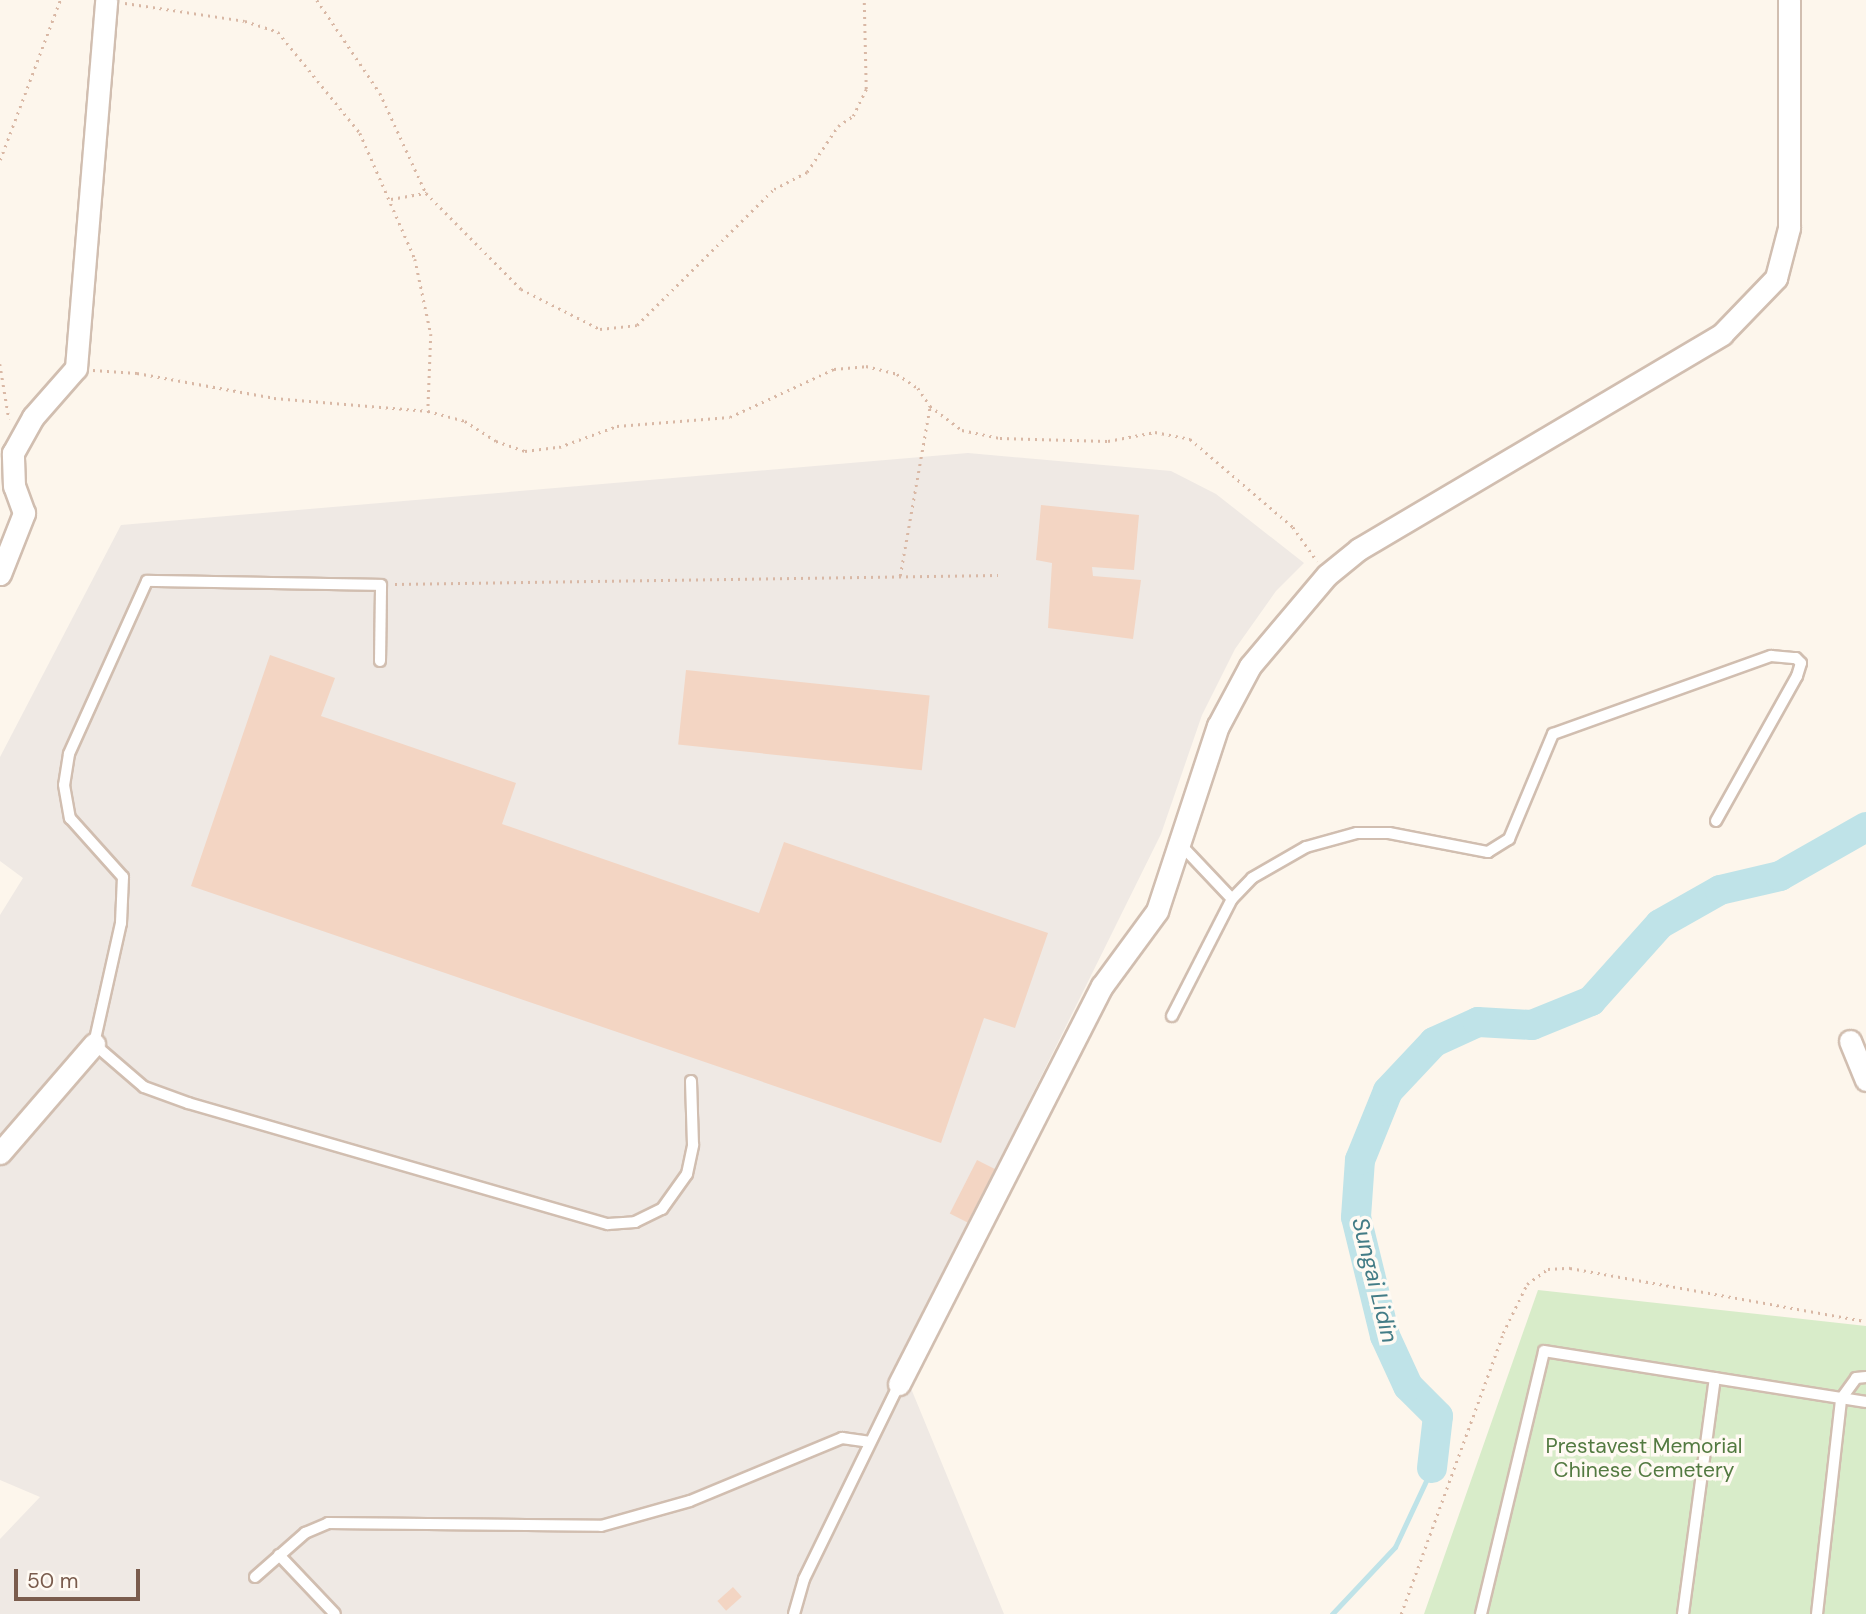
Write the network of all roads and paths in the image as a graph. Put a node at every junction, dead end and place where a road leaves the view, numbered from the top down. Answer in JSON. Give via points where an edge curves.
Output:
{"nodes":[{"id":1,"x":60,"y":0,"type":"edge"},
{"id":2,"x":317,"y":0,"type":"edge"},
{"id":3,"x":864,"y":0,"type":"edge"},
{"id":4,"x":1789,"y":0,"type":"edge"},
{"id":5,"x":114,"y":1,"type":"edge"},
{"id":6,"x":0,"y":160,"type":"edge"},
{"id":7,"x":426,"y":193,"type":"junction"},
{"id":8,"x":391,"y":199,"type":"junction"},
{"id":9,"x":0,"y":364,"type":"edge"},
{"id":10,"x":76,"y":368,"type":"junction"},
{"id":11,"x":930,"y":406,"type":"junction"},
{"id":12,"x":428,"y":411,"type":"junction"},
{"id":13,"x":13,"y":453,"type":"junction"},
{"id":14,"x":0,"y":574,"type":"edge"},
{"id":15,"x":998,"y":575,"type":"dead end"},
{"id":16,"x":1326,"y":575,"type":"junction"},
{"id":17,"x":900,"y":576,"type":"junction"},
{"id":18,"x":381,"y":585,"type":"junction"},
{"id":19,"x":380,"y":661,"type":"dead end"},
{"id":20,"x":1716,"y":821,"type":"dead end"},
{"id":21,"x":1181,"y":845,"type":"junction"},
{"id":22,"x":1232,"y":898,"type":"junction"},
{"id":23,"x":1172,"y":1016,"type":"dead end"},
{"id":24,"x":1850,"y":1041,"type":"dead end"},
{"id":25,"x":94,"y":1044,"type":"junction"},
{"id":26,"x":1866,"y":1080,"type":"edge"},
{"id":27,"x":691,"y":1081,"type":"dead end"},
{"id":28,"x":0,"y":1153,"type":"edge"},
{"id":29,"x":1866,"y":1377,"type":"edge"},
{"id":30,"x":1715,"y":1378,"type":"junction"},
{"id":31,"x":899,"y":1384,"type":"joint"},
{"id":32,"x":1841,"y":1399,"type":"junction"},
{"id":33,"x":1866,"y":1402,"type":"edge"},
{"id":34,"x":869,"y":1442,"type":"junction"},
{"id":35,"x":279,"y":1555,"type":"junction"},
{"id":36,"x":255,"y":1577,"type":"dead end"},
{"id":37,"x":335,"y":1614,"type":"edge"},
{"id":38,"x":794,"y":1614,"type":"edge"},
{"id":39,"x":1481,"y":1614,"type":"edge"},
{"id":40,"x":1683,"y":1614,"type":"edge"},
{"id":41,"x":1817,"y":1614,"type":"edge"}],
"edges":[{"from":1,"to":6,"type":"path"},
{"from":2,"to":7,"type":"path","via":[[380,93]]},
{"from":3,"to":7,"type":"path","via":[[866,89],[853,116],[838,126],[807,172],[774,189],[637,325],[600,328],[521,289]]},
{"from":4,"to":16,"type":"street","via":[[1789,228],[1785,256],[1763,295],[1722,334],[1359,549]]},
{"from":5,"to":8,"type":"path","via":[[245,21],[278,32],[360,133]]},
{"from":5,"to":10,"type":"street"},
{"from":7,"to":8,"type":"path"},
{"from":8,"to":12,"type":"path","via":[[415,259],[431,334]]},
{"from":9,"to":13,"type":"path"},
{"from":10,"to":12,"type":"path","via":[[137,373],[274,398]]},
{"from":10,"to":13,"type":"street","via":[[33,417]]},
{"from":11,"to":12,"type":"path","via":[[918,388],[897,374],[866,366],[834,369],[730,417],[617,426],[559,447],[525,451],[496,441],[465,421]]},
{"from":11,"to":16,"type":"path","via":[[962,430],[1000,438],[1108,441],[1155,432],[1190,439],[1293,527]]},
{"from":11,"to":17,"type":"path"},
{"from":13,"to":14,"type":"street","via":[[14,486],[24,513]]},
{"from":15,"to":17,"type":"path"},
{"from":16,"to":21,"type":"street","via":[[1250,666],[1219,726]]},
{"from":17,"to":18,"type":"path"},
{"from":18,"to":19,"type":"lane"},
{"from":18,"to":25,"type":"lane","via":[[147,581],[69,754],[64,785],[70,818],[122,877],[121,923]]},
{"from":20,"to":22,"type":"lane","via":[[1797,676],[1801,663],[1796,657],[1771,656],[1553,734],[1500,848],[1488,852],[1389,833],[1357,833],[1306,846],[1252,878]]},
{"from":21,"to":22,"type":"lane"},
{"from":21,"to":31,"type":"street","via":[[1157,911],[1102,986]]},
{"from":22,"to":23,"type":"lane"},
{"from":24,"to":26,"type":"street"},
{"from":25,"to":27,"type":"lane","via":[[144,1087],[608,1224],[635,1222],[662,1209],[687,1174],[693,1145]]},
{"from":25,"to":28,"type":"street"},
{"from":29,"to":32,"type":"lane","via":[[1856,1378]]},
{"from":30,"to":32,"type":"lane"},
{"from":30,"to":39,"type":"lane","via":[[1544,1351]]},
{"from":30,"to":40,"type":"lane"},
{"from":31,"to":34,"type":"lane"},
{"from":32,"to":33,"type":"lane"},
{"from":32,"to":41,"type":"lane"},
{"from":34,"to":35,"type":"lane","via":[[842,1438],[690,1501],[601,1526],[328,1523],[305,1533]]},
{"from":34,"to":38,"type":"lane","via":[[804,1579]]},
{"from":35,"to":36,"type":"lane"},
{"from":35,"to":37,"type":"lane"}]}
